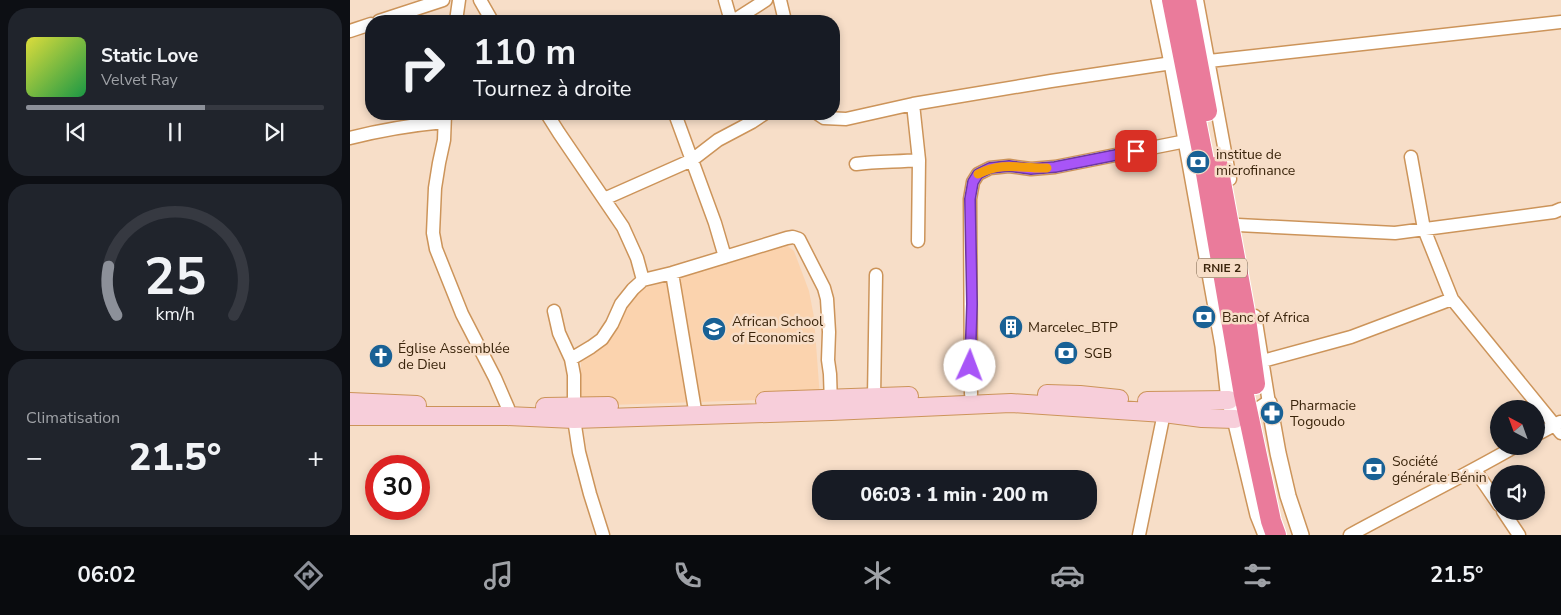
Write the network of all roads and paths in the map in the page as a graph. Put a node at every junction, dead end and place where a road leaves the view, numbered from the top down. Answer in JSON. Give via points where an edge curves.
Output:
{"nodes":[{"id":1,"x":443,"y":0,"type":"edge"},
{"id":2,"x":459,"y":0,"type":"edge"},
{"id":3,"x":480,"y":0,"type":"edge"},
{"id":4,"x":725,"y":0,"type":"edge"},
{"id":5,"x":766,"y":0,"type":"edge"},
{"id":6,"x":780,"y":0,"type":"edge"},
{"id":7,"x":1159,"y":0,"type":"edge"},
{"id":8,"x":1172,"y":0,"type":"edge"},
{"id":9,"x":1186,"y":0,"type":"edge"},
{"id":10,"x":1197,"y":0,"type":"edge"},
{"id":11,"x":397,"y":15,"type":"edge"},
{"id":12,"x":457,"y":15,"type":"edge"},
{"id":13,"x":489,"y":15,"type":"edge"},
{"id":14,"x":730,"y":15,"type":"edge"},
{"id":15,"x":742,"y":15,"type":"edge"},
{"id":16,"x":784,"y":15,"type":"edge"},
{"id":17,"x":1561,"y":22,"type":"edge"},
{"id":18,"x":365,"y":26,"type":"edge"},
{"id":19,"x":350,"y":31,"type":"edge"},
{"id":20,"x":1209,"y":61,"type":"junction"},
{"id":21,"x":1172,"y":63,"type":"junction"},
{"id":22,"x":913,"y":104,"type":"junction"},
{"id":23,"x":840,"y":119,"type":"edge"},
{"id":24,"x":435,"y":120,"type":"edge"},
{"id":25,"x":445,"y":120,"type":"edge"},
{"id":26,"x":551,"y":120,"type":"edge"},
{"id":27,"x":677,"y":120,"type":"edge"},
{"id":28,"x":755,"y":120,"type":"edge"},
{"id":29,"x":350,"y":138,"type":"edge"},
{"id":30,"x":1186,"y":141,"type":"junction"},
{"id":31,"x":1411,"y":157,"type":"dead end"},
{"id":32,"x":692,"y":160,"type":"junction"},
{"id":33,"x":919,"y":160,"type":"junction"},
{"id":34,"x":856,"y":164,"type":"dead end"},
{"id":35,"x":604,"y":199,"type":"junction"},
{"id":36,"x":1561,"y":209,"type":"edge"},
{"id":37,"x":1238,"y":225,"type":"junction"},
{"id":38,"x":1424,"y":229,"type":"junction"},
{"id":39,"x":918,"y":241,"type":"dead end"},
{"id":40,"x":725,"y":257,"type":"junction"},
{"id":41,"x":672,"y":273,"type":"junction"},
{"id":42,"x":876,"y":275,"type":"dead end"},
{"id":43,"x":643,"y":280,"type":"junction"},
{"id":44,"x":1452,"y":299,"type":"junction"},
{"id":45,"x":554,"y":311,"type":"dead end"},
{"id":46,"x":571,"y":359,"type":"junction"},
{"id":47,"x":1263,"y":361,"type":"junction"},
{"id":48,"x":971,"y":394,"type":"junction"},
{"id":49,"x":874,"y":397,"type":"junction"},
{"id":50,"x":350,"y":402,"type":"edge"},
{"id":51,"x":1251,"y":402,"type":"junction"},
{"id":52,"x":831,"y":404,"type":"junction"},
{"id":53,"x":508,"y":408,"type":"junction"},
{"id":54,"x":410,"y":410,"type":"junction"},
{"id":55,"x":695,"y":410,"type":"junction"},
{"id":56,"x":574,"y":413,"type":"junction"},
{"id":57,"x":1164,"y":413,"type":"junction"},
{"id":58,"x":350,"y":416,"type":"edge"},
{"id":59,"x":1559,"y":426,"type":"edge"},
{"id":60,"x":1545,"y":431,"type":"edge"},
{"id":61,"x":1500,"y":455,"type":"edge"},
{"id":62,"x":1474,"y":470,"type":"junction"},
{"id":63,"x":1490,"y":492,"type":"edge"},
{"id":64,"x":1509,"y":520,"type":"edge"},
{"id":65,"x":603,"y":535,"type":"edge"},
{"id":66,"x":1139,"y":535,"type":"edge"},
{"id":67,"x":1266,"y":535,"type":"edge"},
{"id":68,"x":1276,"y":535,"type":"edge"},
{"id":69,"x":1287,"y":535,"type":"edge"},
{"id":70,"x":1301,"y":535,"type":"edge"},
{"id":71,"x":1350,"y":535,"type":"edge"},
{"id":72,"x":1519,"y":535,"type":"edge"}],
"edges":[{"from":1,"to":11,"type":"street"},
{"from":2,"to":12,"type":"street"},
{"from":3,"to":13,"type":"street"},
{"from":4,"to":14,"type":"street"},
{"from":5,"to":15,"type":"street"},
{"from":6,"to":16,"type":"street"},
{"from":7,"to":21,"type":"street"},
{"from":8,"to":51,"type":"highway","name":"RNIE 2","number":"RNIE 2"},
{"from":9,"to":51,"type":"highway","name":"RNIE 2","number":"RNIE 2","via":[[1241,290]]},
{"from":10,"to":20,"type":"street"},
{"from":17,"to":20,"type":"street"},
{"from":18,"to":19,"type":"street"},
{"from":20,"to":37,"type":"street"},
{"from":21,"to":22,"type":"street"},
{"from":21,"to":30,"type":"street"},
{"from":22,"to":23,"type":"street"},
{"from":22,"to":33,"type":"street"},
{"from":24,"to":29,"type":"street"},
{"from":25,"to":53,"type":"street","via":[[435,188],[433,233],[436,249],[462,314]]},
{"from":26,"to":35,"type":"street"},
{"from":27,"to":32,"type":"street"},
{"from":28,"to":32,"type":"street","via":[[718,140]]},
{"from":30,"to":48,"type":"street","via":[[1055,167],[1031,169],[1009,166],[990,168],[978,174],[970,199]]},
{"from":30,"to":51,"type":"street","via":[[1223,346]]},
{"from":31,"to":38,"type":"street"},
{"from":32,"to":35,"type":"street"},
{"from":32,"to":40,"type":"street"},
{"from":33,"to":34,"type":"street"},
{"from":33,"to":39,"type":"street"},
{"from":35,"to":43,"type":"street","via":[[623,227]]},
{"from":36,"to":38,"type":"street"},
{"from":37,"to":38,"type":"street","via":[[1396,233]]},
{"from":37,"to":47,"type":"street"},
{"from":38,"to":44,"type":"street"},
{"from":40,"to":41,"type":"street"},
{"from":40,"to":52,"type":"street","via":[[786,238],[799,239],[827,298]]},
{"from":41,"to":43,"type":"street"},
{"from":41,"to":55,"type":"street"},
{"from":42,"to":49,"type":"street"},
{"from":43,"to":46,"type":"street","via":[[624,300],[602,339]]},
{"from":44,"to":47,"type":"street","via":[[1351,337]]},
{"from":44,"to":59,"type":"street"},
{"from":45,"to":46,"type":"street","via":[[559,333]]},
{"from":46,"to":56,"type":"street"},
{"from":47,"to":51,"type":"street"},
{"from":48,"to":49,"type":"main road"},
{"from":48,"to":51,"type":"main road","via":[[1080,395],[1153,402]]},
{"from":49,"to":52,"type":"main road"},
{"from":50,"to":54,"type":"main road"},
{"from":51,"to":57,"type":"main road","via":[[1202,418]]},
{"from":51,"to":67,"type":"street","via":[[1258,515]]},
{"from":51,"to":68,"type":"highway","name":"RNIE 2","number":"RNIE 2"},
{"from":51,"to":69,"type":"highway","name":"RNIE 2","number":"RNIE 2"},
{"from":51,"to":70,"type":"street","via":[[1278,453]]},
{"from":52,"to":55,"type":"main road"},
{"from":52,"to":57,"type":"main road","via":[[1012,403]]},
{"from":53,"to":54,"type":"main road"},
{"from":53,"to":56,"type":"main road"},
{"from":54,"to":56,"type":"main road","via":[[507,416]]},
{"from":54,"to":58,"type":"main road"},
{"from":55,"to":56,"type":"main road"},
{"from":56,"to":65,"type":"street","via":[[579,452]]},
{"from":57,"to":66,"type":"street"},
{"from":59,"to":60,"type":"street"},
{"from":61,"to":62,"type":"street"},
{"from":62,"to":63,"type":"street"},
{"from":62,"to":71,"type":"street"},
{"from":64,"to":72,"type":"street"}]}
